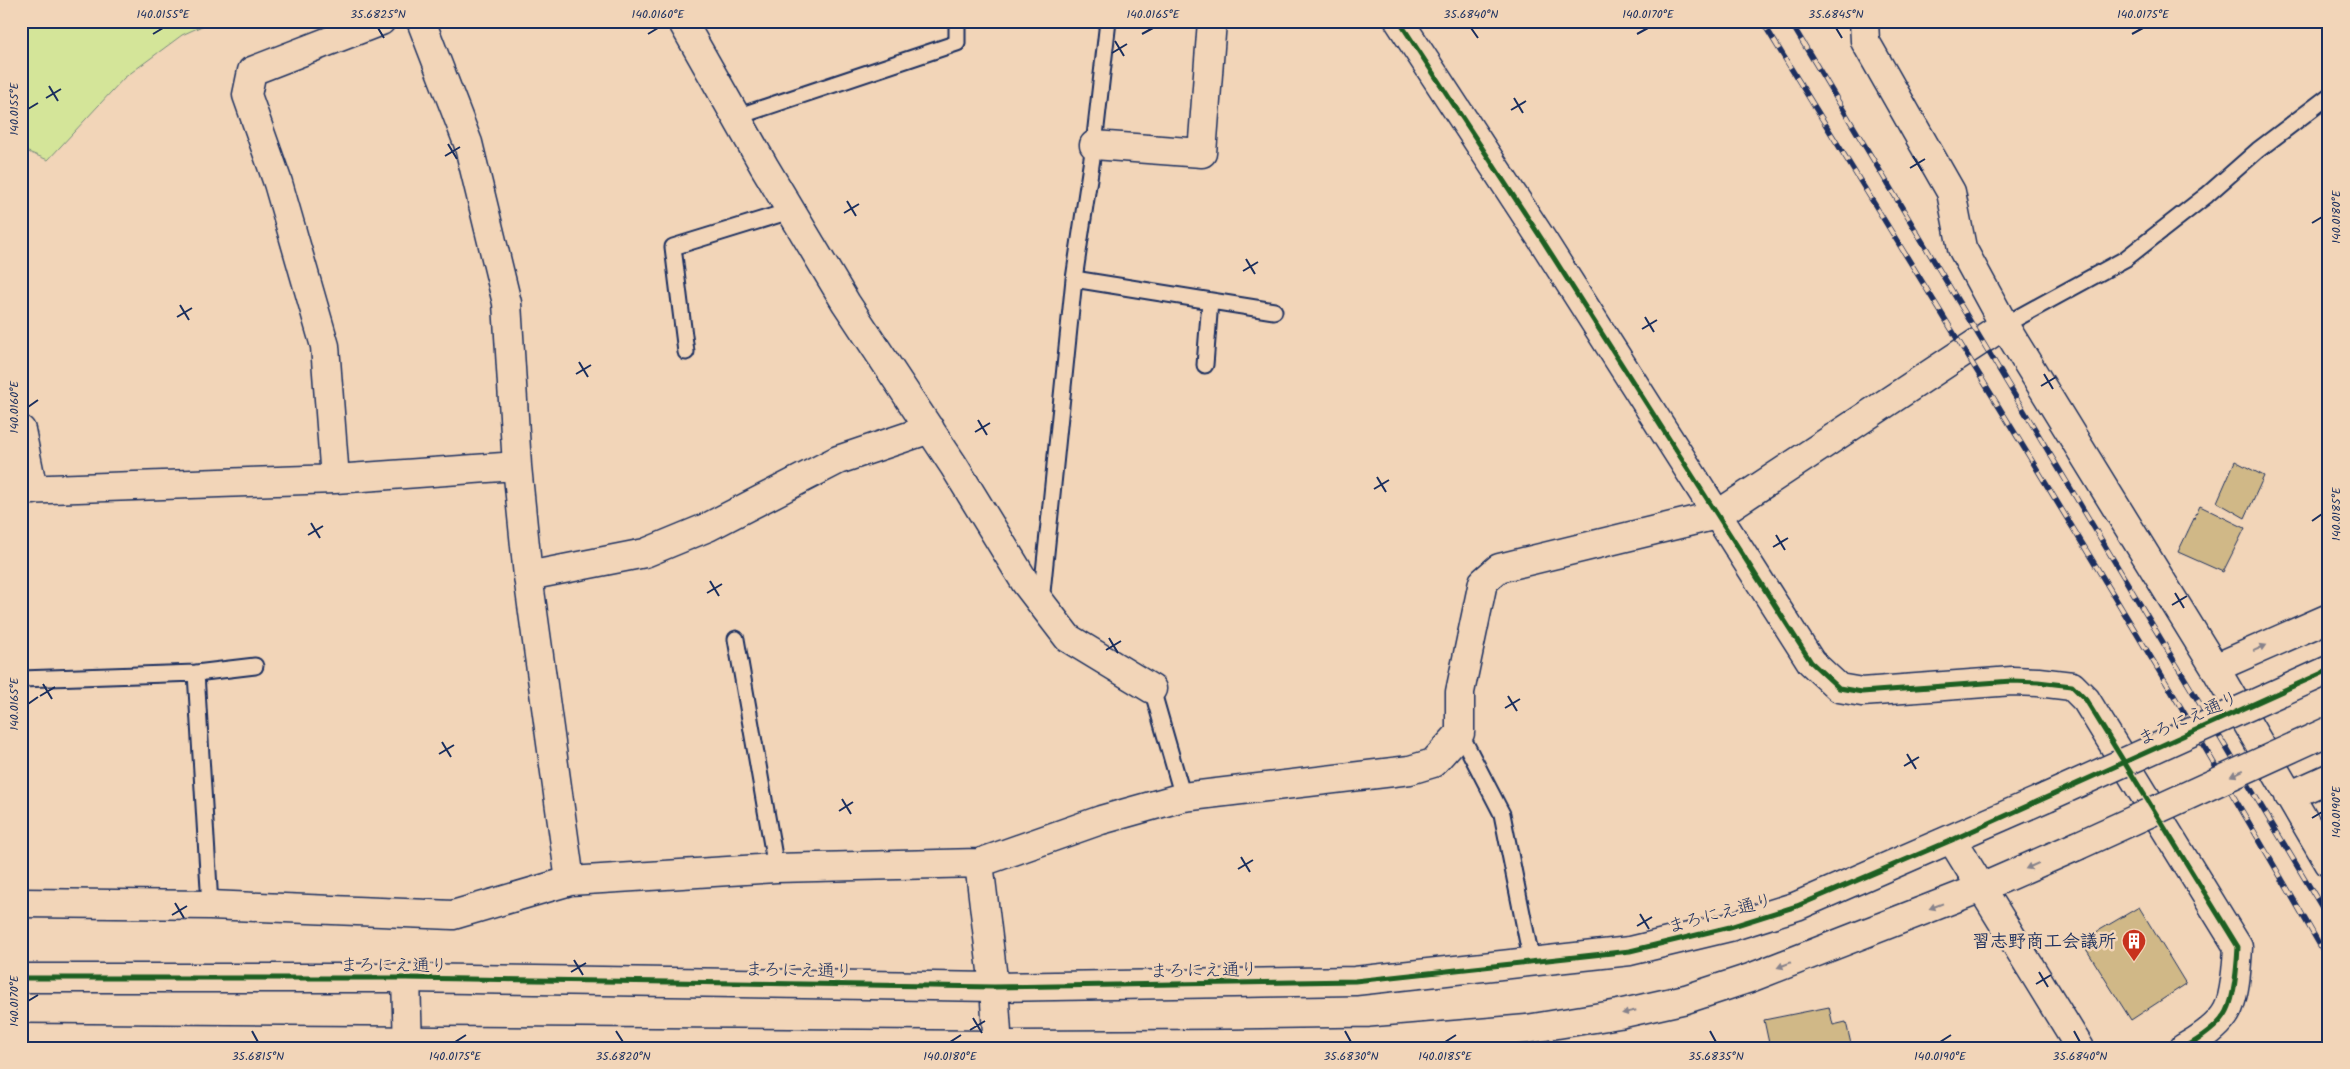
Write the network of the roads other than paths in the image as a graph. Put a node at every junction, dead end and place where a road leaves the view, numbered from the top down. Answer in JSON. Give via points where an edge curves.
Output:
{"nodes":[{"id":1,"x":381,"y":21,"type":"edge"},
{"id":2,"x":421,"y":21,"type":"edge"},
{"id":3,"x":682,"y":21,"type":"edge"},
{"id":4,"x":957,"y":21,"type":"edge"},
{"id":5,"x":1108,"y":21,"type":"edge"},
{"id":6,"x":1212,"y":21,"type":"edge"},
{"id":7,"x":1399,"y":21,"type":"edge"},
{"id":8,"x":1864,"y":21,"type":"edge"},
{"id":9,"x":2329,"y":96,"type":"edge"},
{"id":10,"x":736,"y":117,"type":"junction"},
{"id":11,"x":1094,"y":145,"type":"junction"},
{"id":12,"x":790,"y":211,"type":"junction"},
{"id":13,"x":1074,"y":280,"type":"junction"},
{"id":14,"x":1210,"y":301,"type":"junction"},
{"id":15,"x":1274,"y":311,"type":"dead end"},
{"id":16,"x":2004,"y":324,"type":"junction"},
{"id":17,"x":686,"y":352,"type":"dead end"},
{"id":18,"x":1205,"y":364,"type":"dead end"},
{"id":19,"x":930,"y":429,"type":"junction"},
{"id":20,"x":21,"y":430,"type":"edge"},
{"id":21,"x":517,"y":466,"type":"junction"},
{"id":22,"x":335,"y":478,"type":"junction"},
{"id":23,"x":27,"y":490,"type":"edge"},
{"id":24,"x":1717,"y":515,"type":"junction"},
{"id":25,"x":528,"y":576,"type":"junction"},
{"id":26,"x":1041,"y":602,"type":"junction"},
{"id":27,"x":2329,"y":618,"type":"edge"},
{"id":28,"x":736,"y":639,"type":"dead end"},
{"id":29,"x":255,"y":666,"type":"dead end"},
{"id":30,"x":2215,"y":668,"type":"junction"},
{"id":31,"x":2329,"y":670,"type":"edge"},
{"id":32,"x":196,"y":673,"type":"junction"},
{"id":33,"x":21,"y":679,"type":"edge"},
{"id":34,"x":1152,"y":689,"type":"joint"},
{"id":35,"x":2329,"y":730,"type":"edge"},
{"id":36,"x":1460,"y":733,"type":"junction"},
{"id":37,"x":2329,"y":778,"type":"edge"},
{"id":38,"x":2289,"y":796,"type":"junction"},
{"id":39,"x":1183,"y":797,"type":"junction"},
{"id":40,"x":1952,"y":840,"type":"junction"},
{"id":41,"x":979,"y":863,"type":"junction"},
{"id":42,"x":2329,"y":863,"type":"edge"},
{"id":43,"x":776,"y":868,"type":"junction"},
{"id":44,"x":570,"y":881,"type":"junction"},
{"id":45,"x":1981,"y":888,"type":"junction"},
{"id":46,"x":21,"y":903,"type":"edge"},
{"id":47,"x":210,"y":905,"type":"junction"},
{"id":48,"x":1532,"y":963,"type":"junction"},
{"id":49,"x":21,"y":978,"type":"edge"},
{"id":50,"x":406,"y":978,"type":"junction"},
{"id":51,"x":994,"y":987,"type":"junction"},
{"id":52,"x":21,"y":1038,"type":"edge"},
{"id":53,"x":408,"y":1044,"type":"edge"},
{"id":54,"x":998,"y":1046,"type":"edge"},
{"id":55,"x":2080,"y":1048,"type":"edge"},
{"id":56,"x":2184,"y":1048,"type":"edge"}],
"edges":[{"from":1,"to":22,"type":"street","via":[[252,71],[247,95],[278,183],[325,346]]},
{"from":2,"to":21,"type":"street","via":[[468,143],[507,303]]},
{"from":3,"to":10,"type":"street"},
{"from":4,"to":10,"type":"lane","via":[[957,43]]},
{"from":5,"to":11,"type":"lane"},
{"from":6,"to":11,"type":"street","via":[[1202,153]]},
{"from":7,"to":24,"type":"street","via":[[1543,240]]},
{"from":8,"to":16,"type":"street","via":[[1865,41],[1951,192],[1962,248]]},
{"from":9,"to":16,"type":"lane","via":[[2125,259]]},
{"from":10,"to":12,"type":"street"},
{"from":11,"to":13,"type":"lane"},
{"from":12,"to":17,"type":"lane","via":[[673,247]]},
{"from":12,"to":19,"type":"street","via":[[846,303]]},
{"from":13,"to":14,"type":"lane"},
{"from":13,"to":26,"type":"lane"},
{"from":14,"to":15,"type":"lane"},
{"from":14,"to":18,"type":"lane"},
{"from":16,"to":24,"type":"street"},
{"from":16,"to":30,"type":"street"},
{"from":19,"to":25,"type":"street","via":[[838,460],[708,528],[645,553]]},
{"from":19,"to":26,"type":"street","via":[[1025,582]]},
{"from":20,"to":23,"type":"street"},
{"from":21,"to":22,"type":"street"},
{"from":21,"to":25,"type":"street"},
{"from":22,"to":23,"type":"street"},
{"from":24,"to":36,"type":"street","via":[[1499,568],[1483,582],[1460,692]]},
{"from":24,"to":56,"type":"street","via":[[1811,662],[1839,688],[1862,692],[2038,682],[2072,686],[2086,700],[2238,947],[2236,980],[2225,1015]]},
{"from":25,"to":44,"type":"street"},
{"from":26,"to":34,"type":"street","via":[[1068,638]]},
{"from":30,"to":27,"type":"street","one_way":true},
{"from":28,"to":43,"type":"lane"},
{"from":29,"to":32,"type":"lane"},
{"from":30,"to":38,"type":"street"},
{"from":31,"to":40,"type":"street","name":"まろにえ通り","bridge":true},
{"from":32,"to":33,"type":"lane"},
{"from":32,"to":47,"type":"lane"},
{"from":34,"to":39,"type":"lane"},
{"from":35,"to":45,"type":"street","one_way":true,"bridge":true},
{"from":36,"to":39,"type":"street","via":[[1433,763],[1410,770]]},
{"from":36,"to":48,"type":"lane","via":[[1502,814]]},
{"from":37,"to":38,"type":"street"},
{"from":38,"to":42,"type":"street"},
{"from":39,"to":41,"type":"street","via":[[1100,820]]},
{"from":40,"to":45,"type":"street"},
{"from":40,"to":48,"type":"street","name":"まろにえ通り","via":[[1797,906],[1730,927],[1630,951]]},
{"from":41,"to":43,"type":"street"},
{"from":41,"to":51,"type":"street"},
{"from":43,"to":44,"type":"street"},
{"from":44,"to":47,"type":"street","via":[[454,915]]},
{"from":45,"to":54,"type":"street","one_way":true,"via":[[1686,1000],[1526,1030],[1371,1042]]},
{"from":45,"to":55,"type":"street"},
{"from":46,"to":47,"type":"street"},
{"from":48,"to":51,"type":"street","name":"まろにえ通り","via":[[1355,981]]},
{"from":49,"to":50,"type":"street","name":"まろにえ通り"},
{"from":50,"to":51,"type":"street","name":"まろにえ通り"},
{"from":50,"to":53,"type":"street"},
{"from":51,"to":54,"type":"street"},
{"from":52,"to":53,"type":"street"},
{"from":53,"to":54,"type":"street"}]}
